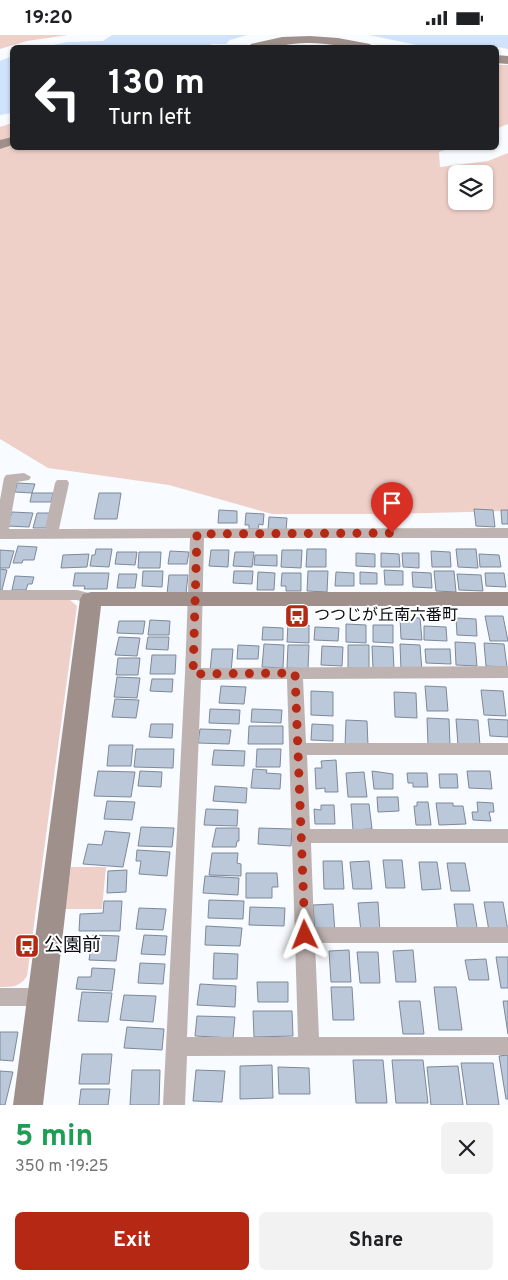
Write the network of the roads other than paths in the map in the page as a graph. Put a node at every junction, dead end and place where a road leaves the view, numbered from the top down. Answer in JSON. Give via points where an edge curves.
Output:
{"nodes":[{"id":1,"x":262,"y":45,"type":"edge"},
{"id":2,"x":358,"y":45,"type":"edge"},
{"id":3,"x":24,"y":477,"type":"dead end"},
{"id":4,"x":62,"y":483,"type":"dead end"},
{"id":5,"x":508,"y":533,"type":"edge"},
{"id":6,"x":1,"y":534,"type":"edge"},
{"id":7,"x":51,"y":534,"type":"junction"},
{"id":8,"x":197,"y":534,"type":"junction"},
{"id":9,"x":0,"y":595,"type":"edge"},
{"id":10,"x":91,"y":599,"type":"junction"},
{"id":11,"x":195,"y":599,"type":"junction"},
{"id":12,"x":508,"y":599,"type":"edge"},
{"id":13,"x":508,"y":672,"type":"edge"},
{"id":14,"x":295,"y":673,"type":"junction"},
{"id":15,"x":193,"y":674,"type":"junction"},
{"id":16,"x":299,"y":749,"type":"junction"},
{"id":17,"x":508,"y":749,"type":"edge"},
{"id":18,"x":302,"y":836,"type":"junction"},
{"id":19,"x":508,"y":836,"type":"edge"},
{"id":20,"x":305,"y":935,"type":"junction"},
{"id":21,"x":508,"y":935,"type":"edge"},
{"id":22,"x":0,"y":997,"type":"edge"},
{"id":23,"x":42,"y":997,"type":"junction"},
{"id":24,"x":508,"y":1046,"type":"edge"},
{"id":25,"x":176,"y":1047,"type":"junction"},
{"id":26,"x":309,"y":1047,"type":"junction"},
{"id":27,"x":28,"y":1105,"type":"edge"},
{"id":28,"x":174,"y":1105,"type":"edge"}],
"edges":[{"from":1,"to":2,"type":"street","via":[[311,37]]},
{"from":3,"to":6,"type":"street","via":[[12,478]]},
{"from":4,"to":7,"type":"street"},
{"from":5,"to":8,"type":"street"},
{"from":6,"to":7,"type":"street"},
{"from":7,"to":8,"type":"street"},
{"from":8,"to":11,"type":"street"},
{"from":9,"to":10,"type":"street","via":[[77,595]]},
{"from":10,"to":11,"type":"street"},
{"from":10,"to":23,"type":"street"},
{"from":11,"to":12,"type":"street"},
{"from":11,"to":15,"type":"street"},
{"from":13,"to":14,"type":"street"},
{"from":14,"to":15,"type":"street"},
{"from":14,"to":16,"type":"street"},
{"from":15,"to":25,"type":"street"},
{"from":16,"to":17,"type":"street"},
{"from":16,"to":18,"type":"street"},
{"from":18,"to":19,"type":"street"},
{"from":18,"to":20,"type":"street"},
{"from":20,"to":21,"type":"street"},
{"from":20,"to":26,"type":"street"},
{"from":22,"to":23,"type":"street"},
{"from":23,"to":27,"type":"street"},
{"from":24,"to":26,"type":"street"},
{"from":25,"to":26,"type":"street"},
{"from":25,"to":28,"type":"street"}]}
